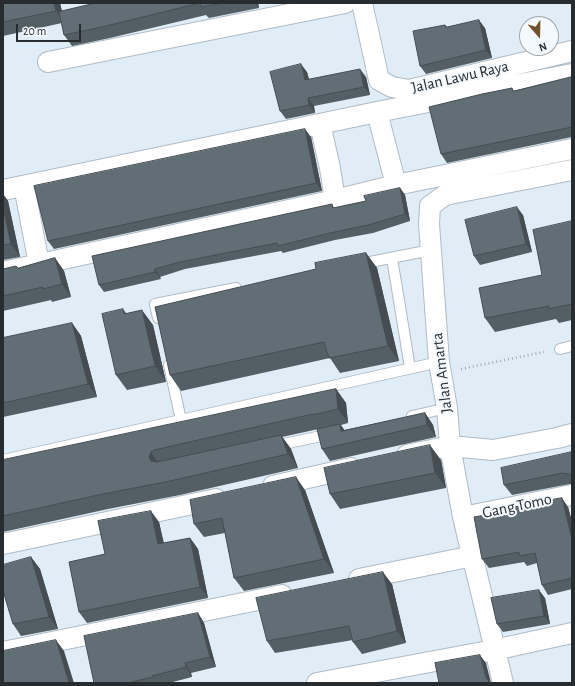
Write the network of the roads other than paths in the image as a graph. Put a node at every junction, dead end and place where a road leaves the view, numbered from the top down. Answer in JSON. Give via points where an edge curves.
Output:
{"nodes":[{"id":1,"x":345,"y":3,"type":"edge"},
{"id":2,"x":362,"y":3,"type":"edge"},
{"id":3,"x":572,"y":51,"type":"edge"},
{"id":4,"x":48,"y":62,"type":"dead end"},
{"id":5,"x":572,"y":74,"type":"edge"},
{"id":6,"x":377,"y":112,"type":"junction"},
{"id":7,"x":320,"y":124,"type":"junction"},
{"id":8,"x":572,"y":149,"type":"edge"},
{"id":9,"x":572,"y":170,"type":"edge"},
{"id":10,"x":396,"y":185,"type":"junction"},
{"id":11,"x":24,"y":186,"type":"junction"},
{"id":12,"x":3,"y":190,"type":"edge"},
{"id":13,"x":335,"y":200,"type":"junction"},
{"id":14,"x":431,"y":250,"type":"junction"},
{"id":15,"x":392,"y":258,"type":"junction"},
{"id":16,"x":39,"y":264,"type":"junction"},
{"id":17,"x":354,"y":265,"type":"edge"},
{"id":18,"x":3,"y":272,"type":"edge"},
{"id":19,"x":246,"y":286,"type":"edge"},
{"id":20,"x":160,"y":327,"type":"edge"},
{"id":21,"x":572,"y":346,"type":"edge"},
{"id":22,"x":560,"y":349,"type":"road end"},
{"id":23,"x":167,"y":358,"type":"edge"},
{"id":24,"x":439,"y":362,"type":"junction"},
{"id":25,"x":410,"y":368,"type":"junction"},
{"id":26,"x":447,"y":408,"type":"junction"},
{"id":27,"x":406,"y":417,"type":"edge"},
{"id":28,"x":181,"y":420,"type":"junction"},
{"id":29,"x":340,"y":432,"type":"edge"},
{"id":30,"x":572,"y":434,"type":"edge"},
{"id":31,"x":450,"y":446,"type":"junction"},
{"id":32,"x":264,"y":448,"type":"edge"},
{"id":33,"x":3,"y":460,"type":"edge"},
{"id":34,"x":389,"y":460,"type":"edge"},
{"id":35,"x":366,"y":465,"type":"edge"},
{"id":36,"x":259,"y":489,"type":"edge"},
{"id":37,"x":236,"y":494,"type":"edge"},
{"id":38,"x":572,"y":495,"type":"edge"},
{"id":39,"x":463,"y":517,"type":"junction"},
{"id":40,"x":3,"y":544,"type":"edge"},
{"id":41,"x":472,"y":556,"type":"junction"},
{"id":42,"x":340,"y":583,"type":"edge"},
{"id":43,"x":300,"y":591,"type":"edge"},
{"id":44,"x":572,"y":633,"type":"edge"},
{"id":45,"x":494,"y":650,"type":"junction"},
{"id":46,"x":3,"y":652,"type":"edge"},
{"id":47,"x":324,"y":683,"type":"edge"},
{"id":48,"x":503,"y":683,"type":"edge"}],
"edges":[{"from":1,"to":4,"type":"street"},
{"from":2,"to":3,"type":"street","name":"Jalan Lawu Raya","via":[[379,80],[392,87],[409,90]]},
{"from":5,"to":6,"type":"street"},
{"from":6,"to":7,"type":"street"},
{"from":6,"to":10,"type":"street"},
{"from":7,"to":11,"type":"street"},
{"from":7,"to":13,"type":"street"},
{"from":8,"to":10,"type":"street"},
{"from":9,"to":14,"type":"street","name":"Jalan Amarta","via":[[444,195],[430,206]]},
{"from":10,"to":13,"type":"street"},
{"from":11,"to":12,"type":"street"},
{"from":11,"to":16,"type":"street"},
{"from":13,"to":16,"type":"street"},
{"from":14,"to":15,"type":"lane"},
{"from":14,"to":24,"type":"street","name":"Jalan Amarta"},
{"from":15,"to":17,"type":"lane"},
{"from":15,"to":25,"type":"lane"},
{"from":16,"to":18,"type":"street"},
{"from":19,"to":20,"type":"lane","via":[[155,304]]},
{"from":21,"to":22,"type":"lane"},
{"from":23,"to":28,"type":"lane"},
{"from":24,"to":25,"type":"lane"},
{"from":24,"to":26,"type":"street","name":"Jalan Amarta"},
{"from":25,"to":28,"type":"lane"},
{"from":26,"to":27,"type":"lane"},
{"from":26,"to":31,"type":"street","name":"Jalan Amarta"},
{"from":28,"to":33,"type":"lane"},
{"from":29,"to":32,"type":"lane"},
{"from":30,"to":31,"type":"street","via":[[493,450]]},
{"from":31,"to":34,"type":"street"},
{"from":31,"to":39,"type":"street","name":"Jalan Amarta"},
{"from":35,"to":36,"type":"street"},
{"from":37,"to":40,"type":"street"},
{"from":38,"to":39,"type":"street","name":"Gang Tomo"},
{"from":39,"to":41,"type":"street","name":"Jalan Amarta"},
{"from":41,"to":42,"type":"street"},
{"from":41,"to":45,"type":"street","name":"Jalan Amarta"},
{"from":43,"to":46,"type":"street"},
{"from":44,"to":45,"type":"street"},
{"from":45,"to":47,"type":"street"},
{"from":45,"to":48,"type":"street","name":"Jalan Amarta"}]}
